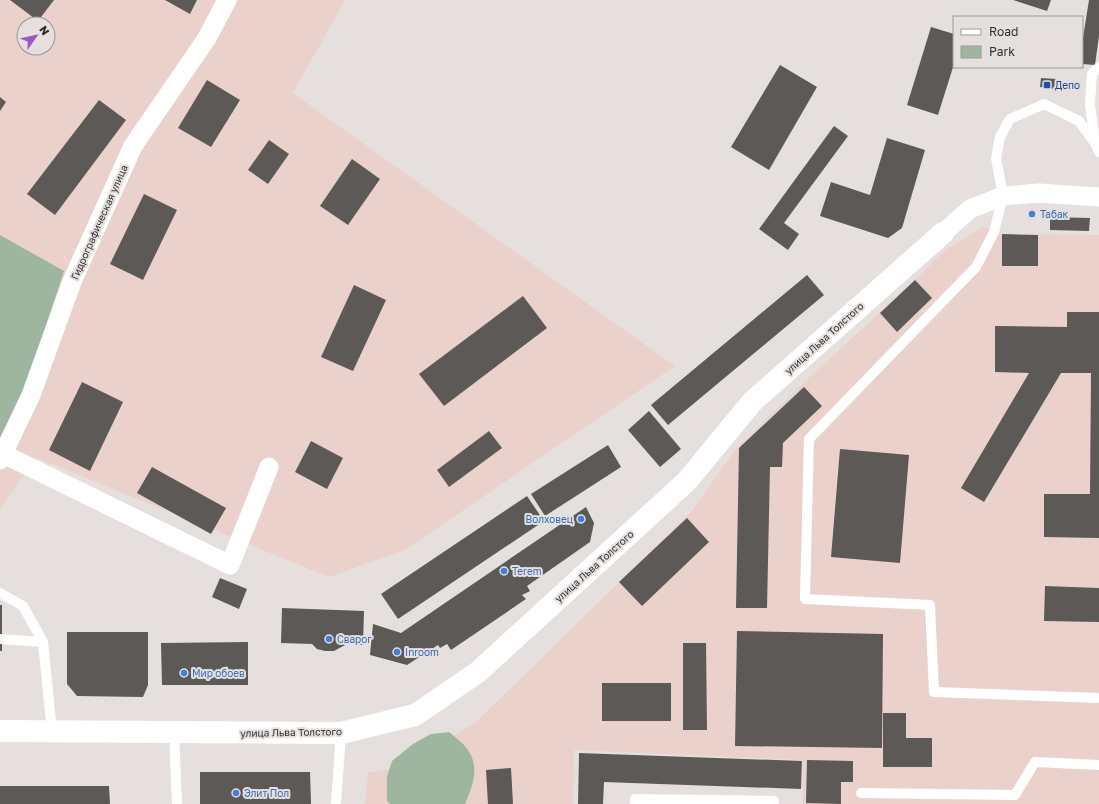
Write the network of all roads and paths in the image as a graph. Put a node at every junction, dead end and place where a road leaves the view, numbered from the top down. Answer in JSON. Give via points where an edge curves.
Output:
{"nodes":[{"id":1,"x":227,"y":0,"type":"edge"},
{"id":2,"x":1099,"y":67,"type":"edge"},
{"id":3,"x":1097,"y":147,"type":"edge"},
{"id":4,"x":1003,"y":196,"type":"junction"},
{"id":5,"x":1099,"y":197,"type":"edge"},
{"id":6,"x":942,"y":233,"type":"joint"},
{"id":7,"x":1,"y":457,"type":"edge"},
{"id":8,"x":269,"y":467,"type":"dead end"},
{"id":9,"x":0,"y":593,"type":"edge"},
{"id":10,"x":0,"y":639,"type":"edge"},
{"id":11,"x":43,"y":642,"type":"junction"},
{"id":12,"x":1099,"y":698,"type":"edge"},
{"id":13,"x":0,"y":731,"type":"edge"},
{"id":14,"x":52,"y":732,"type":"junction"},
{"id":15,"x":174,"y":732,"type":"junction"},
{"id":16,"x":341,"y":733,"type":"junction"},
{"id":17,"x":1099,"y":765,"type":"edge"},
{"id":18,"x":861,"y":793,"type":"dead end"},
{"id":19,"x":774,"y":801,"type":"dead end"},
{"id":20,"x":177,"y":804,"type":"edge"},
{"id":21,"x":336,"y":804,"type":"edge"},
{"id":22,"x":635,"y":804,"type":"edge"}],
"edges":[{"from":1,"to":7,"type":"street","name":"Гидрографическая улица","via":[[207,38],[133,146],[73,278],[31,395]]},
{"from":2,"to":3,"type":"lane","via":[[1092,74],[1090,104]]},
{"from":3,"to":4,"type":"lane","via":[[1079,122],[1044,104],[1010,119],[1000,137],[996,158]]},
{"from":4,"to":5,"type":"street","name":"улица Льва Толстого","via":[[1039,193]]},
{"from":4,"to":6,"type":"street","name":"улица Льва Толстого","via":[[970,209]]},
{"from":4,"to":12,"type":"lane","via":[[994,232],[976,267],[809,439],[805,599],[930,605],[934,692]]},
{"from":6,"to":16,"type":"street","name":"улица Льва Толстого","via":[[752,402],[687,481],[478,672],[415,715]]},
{"from":7,"to":8,"type":"street","via":[[230,565]]},
{"from":9,"to":11,"type":"lane","via":[[23,606]]},
{"from":10,"to":11,"type":"lane"},
{"from":11,"to":14,"type":"lane"},
{"from":13,"to":14,"type":"street","name":"улица Льва Толстого"},
{"from":14,"to":15,"type":"street","name":"улица Льва Толстого"},
{"from":15,"to":16,"type":"street","name":"улица Льва Толстого"},
{"from":15,"to":20,"type":"lane"},
{"from":16,"to":21,"type":"lane"},
{"from":17,"to":18,"type":"lane","via":[[1035,762],[1014,795]]},
{"from":19,"to":22,"type":"lane","via":[[635,799]]}]}
